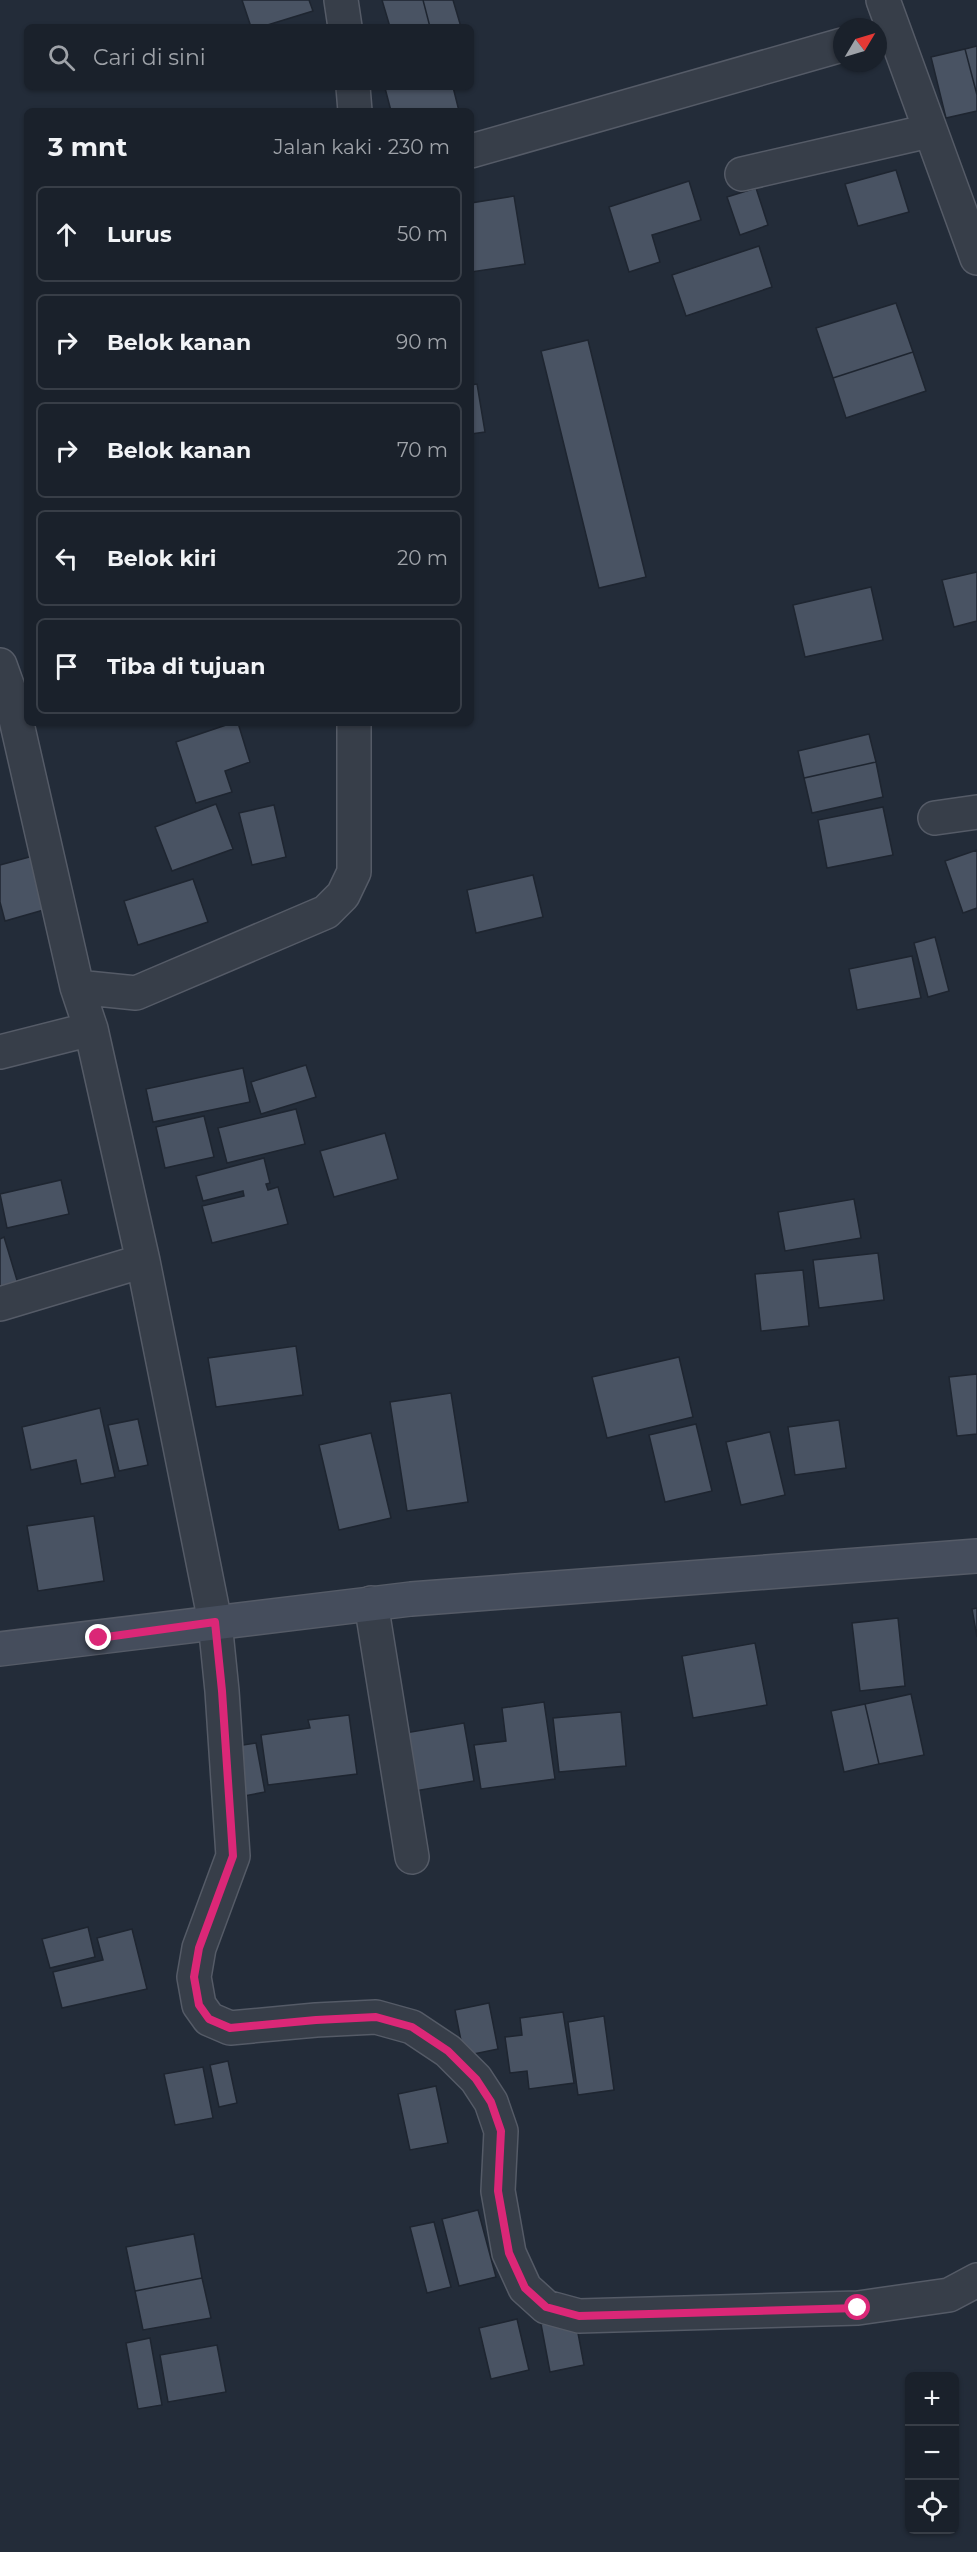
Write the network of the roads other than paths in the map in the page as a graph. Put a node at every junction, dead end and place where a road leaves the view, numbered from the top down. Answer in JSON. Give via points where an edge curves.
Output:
{"nodes":[{"id":1,"x":341,"y":0,"type":"edge"},
{"id":2,"x":883,"y":0,"type":"edge"},
{"id":3,"x":884,"y":18,"type":"edge"},
{"id":4,"x":345,"y":24,"type":"edge"},
{"id":5,"x":887,"y":37,"type":"edge"},
{"id":6,"x":833,"y":48,"type":"edge"},
{"id":7,"x":353,"y":90,"type":"edge"},
{"id":8,"x":355,"y":108,"type":"edge"},
{"id":9,"x":929,"y":131,"type":"junction"},
{"id":10,"x":474,"y":151,"type":"edge"},
{"id":11,"x":742,"y":174,"type":"dead end"},
{"id":12,"x":977,"y":258,"type":"edge"},
{"id":13,"x":0,"y":665,"type":"edge"},
{"id":14,"x":354,"y":726,"type":"edge"},
{"id":15,"x":977,"y":812,"type":"edge"},
{"id":16,"x":935,"y":818,"type":"dead end"},
{"id":17,"x":77,"y":987,"type":"junction"},
{"id":18,"x":91,"y":1029,"type":"junction"},
{"id":19,"x":0,"y":1052,"type":"edge"},
{"id":20,"x":143,"y":1261,"type":"junction"},
{"id":21,"x":0,"y":1304,"type":"edge"},
{"id":22,"x":977,"y":1556,"type":"edge"},
{"id":23,"x":372,"y":1603,"type":"junction"},
{"id":24,"x":215,"y":1622,"type":"junction"},
{"id":25,"x":0,"y":1649,"type":"edge"},
{"id":26,"x":412,"y":1857,"type":"dead end"},
{"id":27,"x":977,"y":2280,"type":"edge"}],
"edges":[{"from":1,"to":4,"type":"street"},
{"from":2,"to":3,"type":"street"},
{"from":5,"to":9,"type":"street"},
{"from":6,"to":10,"type":"street"},
{"from":7,"to":8,"type":"street"},
{"from":9,"to":11,"type":"street"},
{"from":9,"to":12,"type":"street"},
{"from":13,"to":17,"type":"street","via":[[30,774]]},
{"from":14,"to":17,"type":"street","via":[[354,872],[343,895],[326,912],[136,993]]},
{"from":15,"to":16,"type":"street"},
{"from":17,"to":18,"type":"street"},
{"from":18,"to":19,"type":"street"},
{"from":18,"to":20,"type":"street"},
{"from":20,"to":21,"type":"street"},
{"from":20,"to":24,"type":"street"},
{"from":22,"to":23,"type":"street"},
{"from":23,"to":24,"type":"street"},
{"from":23,"to":26,"type":"street"},
{"from":24,"to":25,"type":"street"},
{"from":24,"to":27,"type":"street","via":[[233,1856],[199,1948],[194,1977],[199,2005],[209,2019],[230,2028],[376,2017],[412,2027],[448,2051],[476,2079],[491,2102],[501,2131],[498,2191],[509,2253],[525,2288],[546,2307],[579,2316],[858,2308],[949,2295]]}]}
